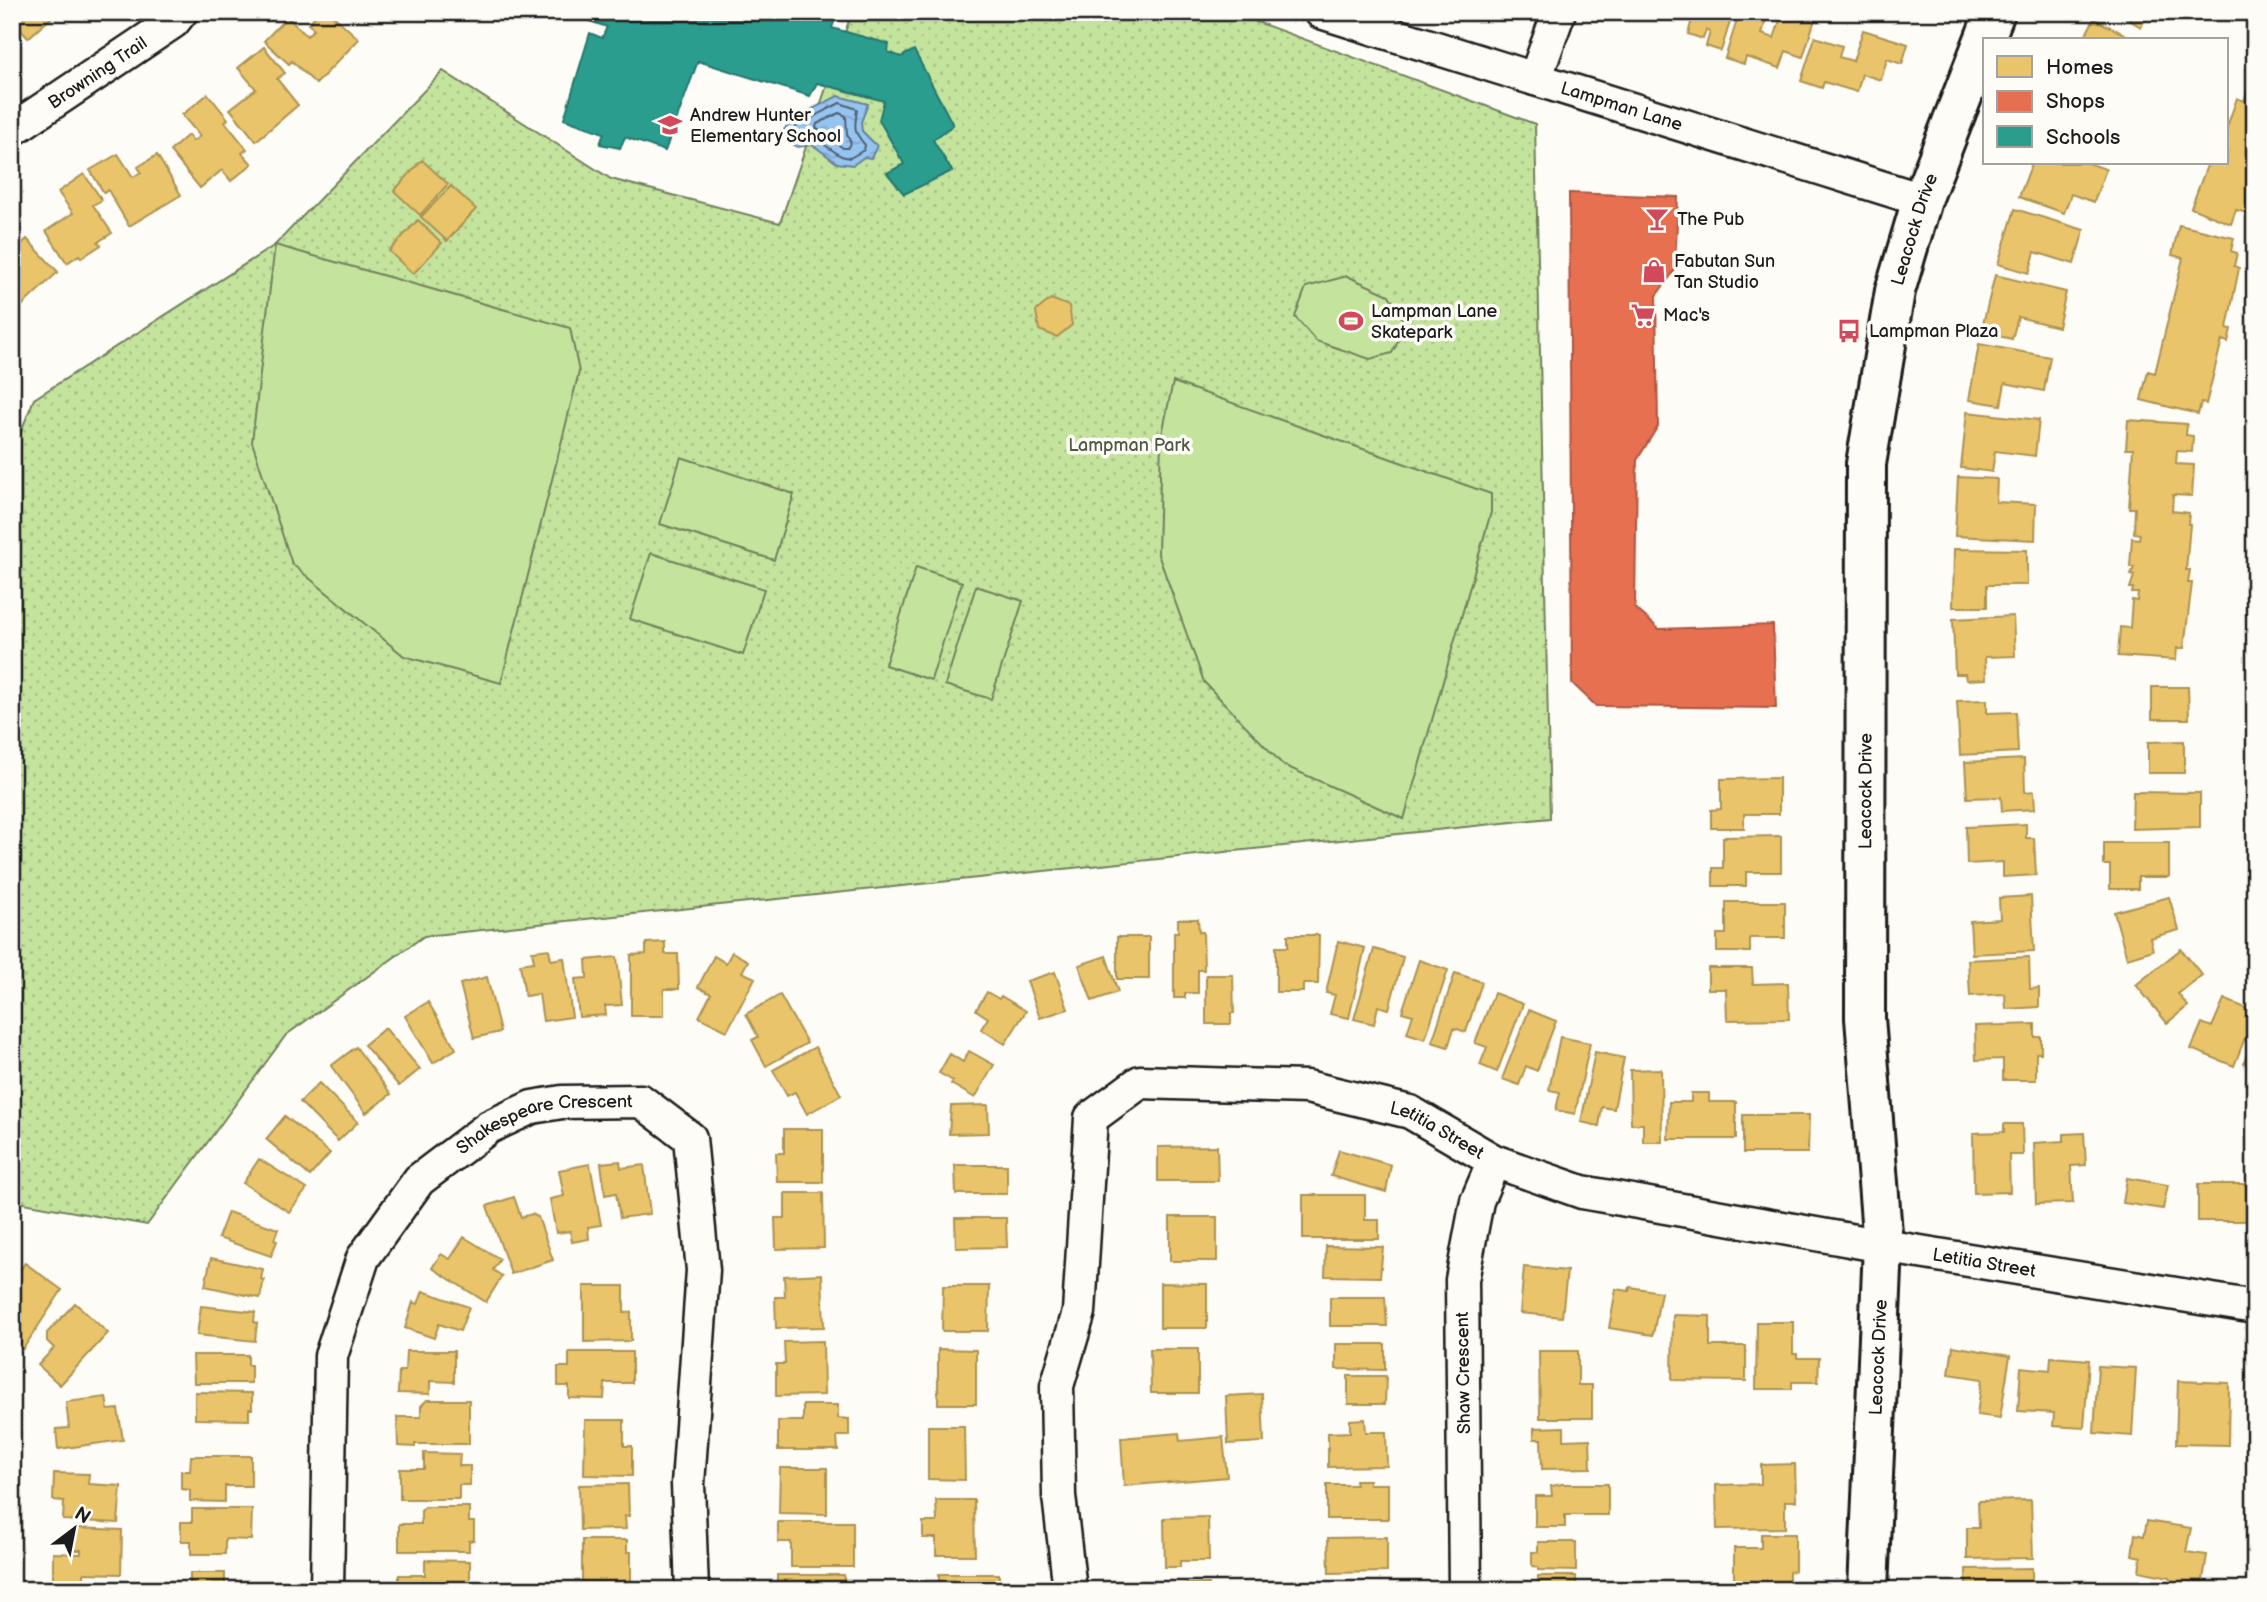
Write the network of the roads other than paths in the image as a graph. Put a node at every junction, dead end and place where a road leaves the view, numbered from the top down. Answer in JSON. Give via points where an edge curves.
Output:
{"nodes":[{"id":1,"x":181,"y":12,"type":"edge"},
{"id":2,"x":1321,"y":12,"type":"edge"},
{"id":3,"x":1559,"y":12,"type":"edge"},
{"id":4,"x":1995,"y":12,"type":"edge"},
{"id":5,"x":1985,"y":38,"type":"edge"},
{"id":6,"x":1983,"y":43,"type":"edge"},
{"id":7,"x":1535,"y":79,"type":"junction"},
{"id":8,"x":12,"y":130,"type":"edge"},
{"id":9,"x":1922,"y":200,"type":"junction"},
{"id":10,"x":1493,"y":1161,"type":"junction"},
{"id":11,"x":1883,"y":1247,"type":"junction"},
{"id":12,"x":2255,"y":1307,"type":"edge"},
{"id":13,"x":327,"y":1590,"type":"edge"},
{"id":14,"x":692,"y":1590,"type":"edge"},
{"id":15,"x":1070,"y":1590,"type":"edge"},
{"id":16,"x":1465,"y":1590,"type":"edge"},
{"id":17,"x":1868,"y":1590,"type":"edge"}],
"edges":[{"from":1,"to":8,"type":"street","name":"Browning Trail","via":[[173,22]]},
{"from":2,"to":7,"type":"street","name":"Lampman Lane"},
{"from":3,"to":7,"type":"street"},
{"from":4,"to":5,"type":"street","name":"Leacock Drive"},
{"from":6,"to":9,"type":"street","name":"Leacock Drive"},
{"from":7,"to":9,"type":"street","name":"Lampman Lane"},
{"from":9,"to":11,"type":"street","name":"Leacock Drive","via":[[1895,291],[1866,464],[1865,1018]]},
{"from":10,"to":11,"type":"street","name":"Letitia Street","via":[[1581,1192]]},
{"from":10,"to":15,"type":"street","name":"Letitia Street","via":[[1410,1112],[1307,1087],[1140,1082],[1091,1118],[1079,1312],[1057,1386],[1059,1496]]},
{"from":10,"to":16,"type":"street","name":"Shaw Crescent","via":[[1477,1202],[1462,1280]]},
{"from":11,"to":12,"type":"street","name":"Letitia Street"},
{"from":11,"to":17,"type":"street","name":"Leacock Drive"},
{"from":13,"to":14,"type":"street","name":"Shakespeare Crescent","via":[[331,1356],[363,1258],[419,1180],[489,1127],[532,1107],[641,1101],[690,1138],[703,1270],[688,1484]]}]}
